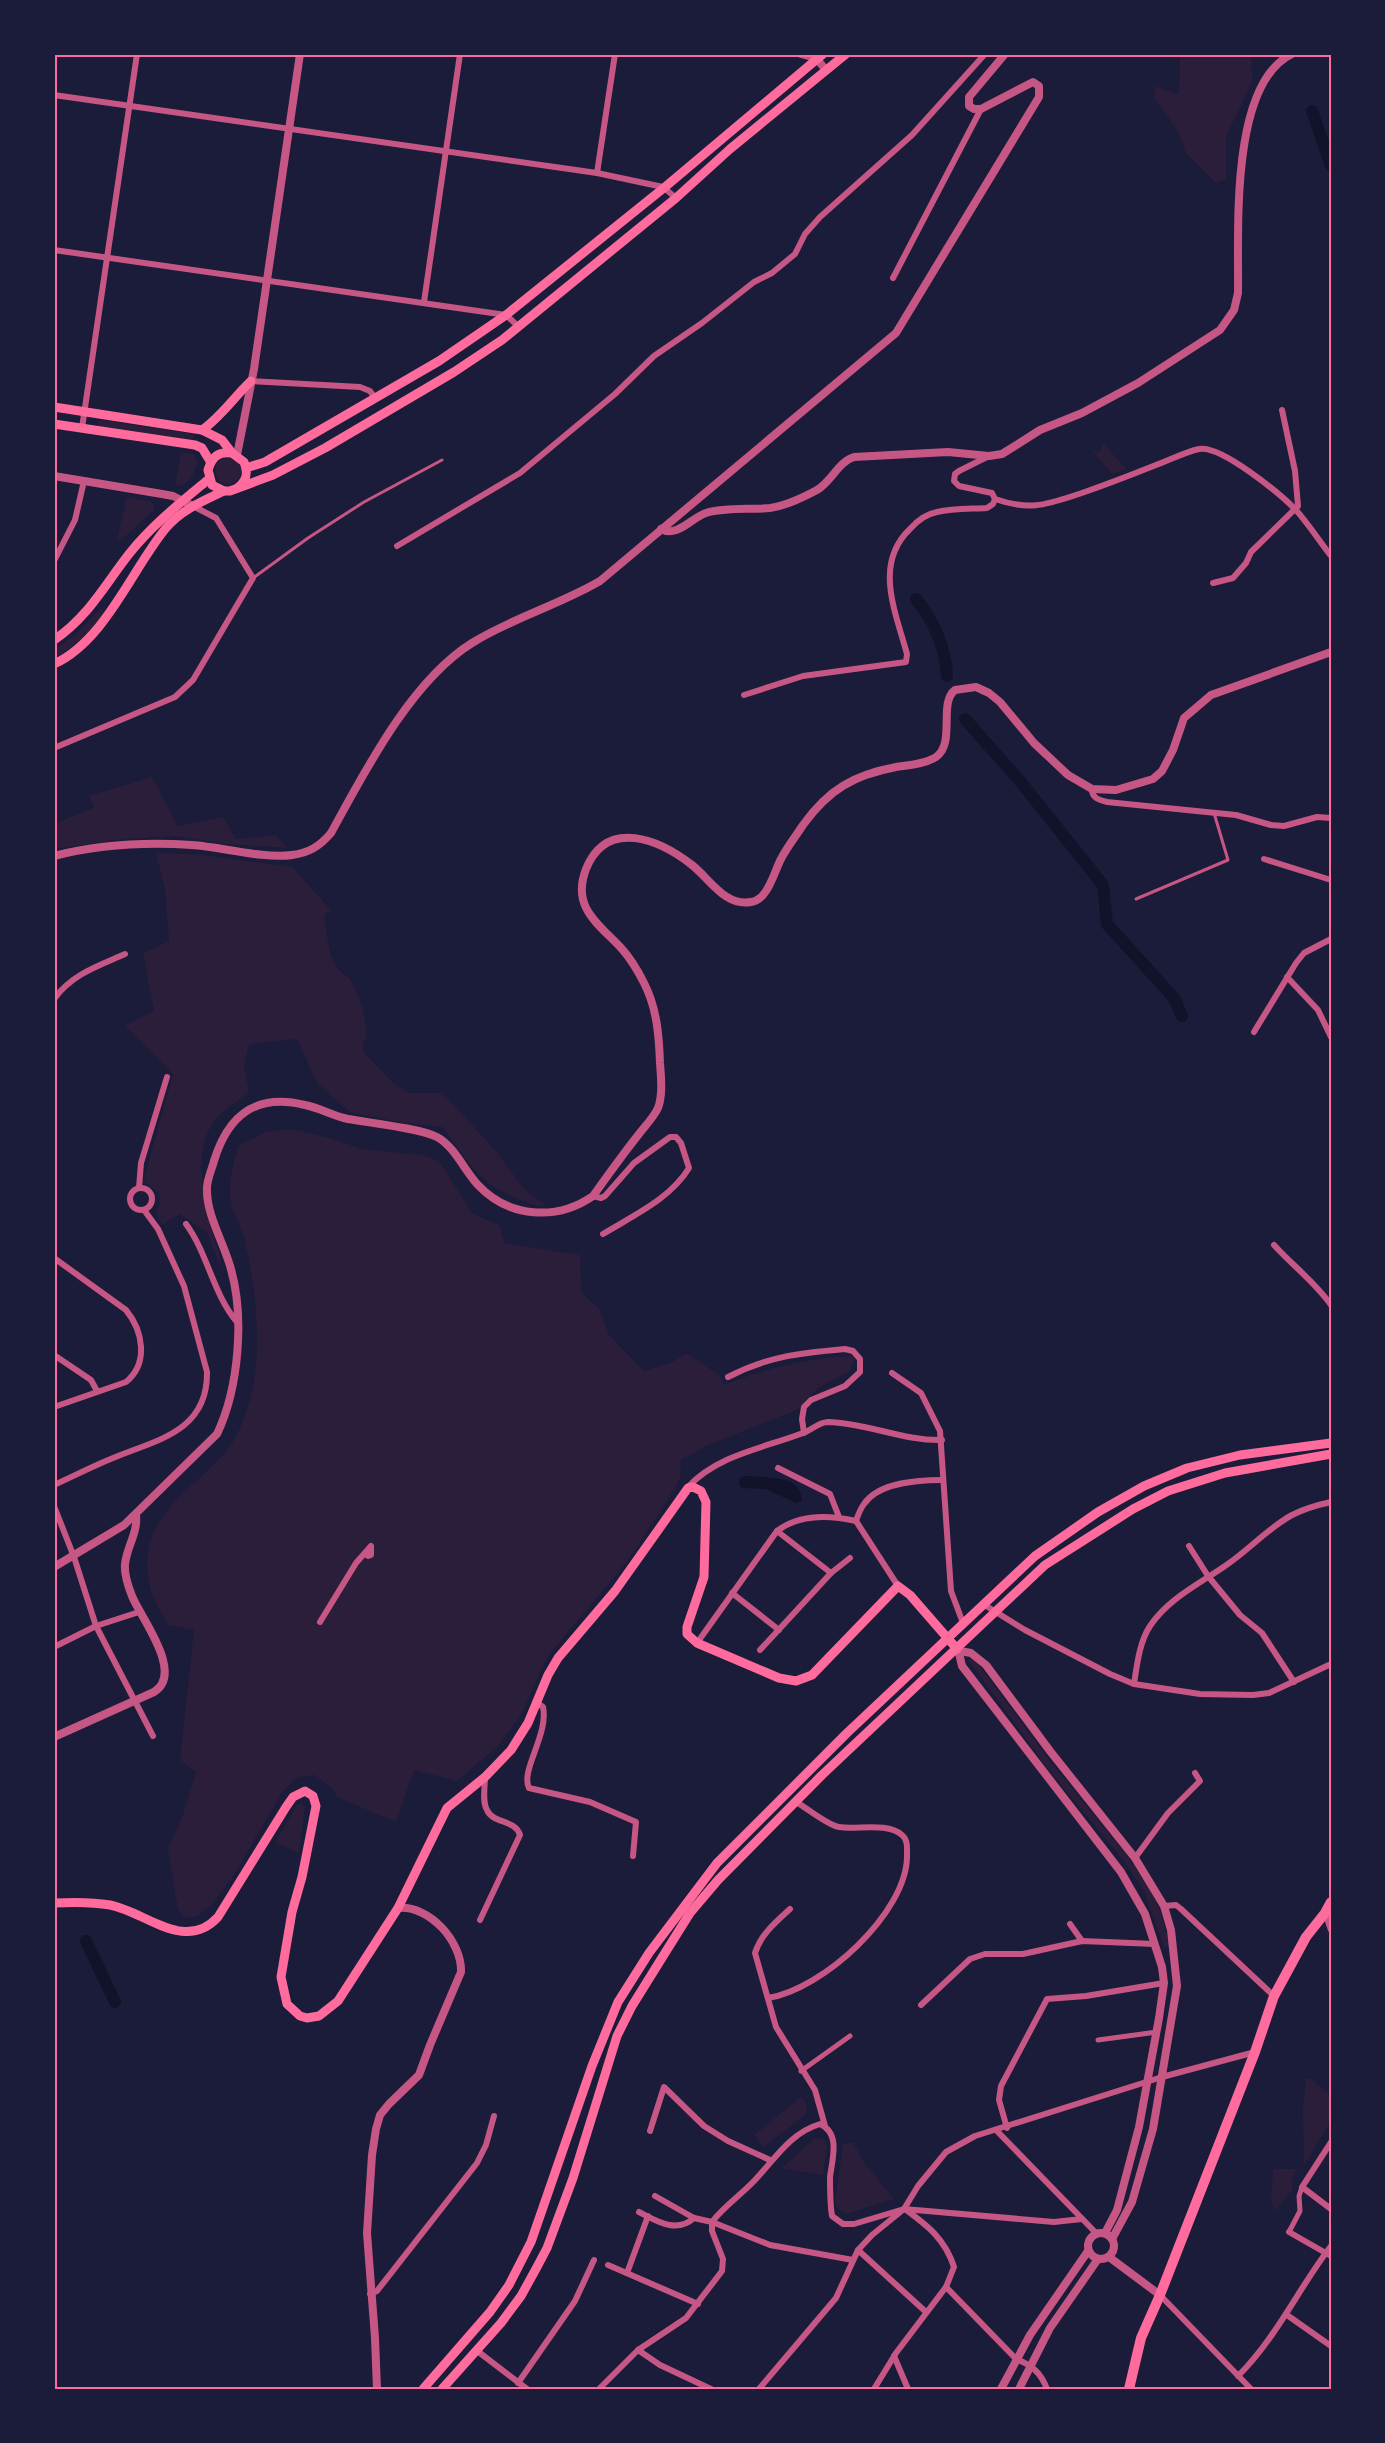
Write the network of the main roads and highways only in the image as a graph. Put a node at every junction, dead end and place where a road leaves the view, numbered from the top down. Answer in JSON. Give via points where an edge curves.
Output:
{"nodes":[{"id":1,"x":846,"y":54,"type":"edge"},
{"id":2,"x":820,"y":56,"type":"edge"},
{"id":3,"x":418,"y":373,"type":"junction"},
{"id":4,"x":251,"y":381,"type":"road end"},
{"id":5,"x":427,"y":388,"type":"junction"},
{"id":6,"x":54,"y":407,"type":"edge"},
{"id":7,"x":54,"y":424,"type":"edge"},
{"id":8,"x":202,"y":430,"type":"junction"},
{"id":9,"x":234,"y":454,"type":"junction"},
{"id":10,"x":210,"y":461,"type":"junction"},
{"id":11,"x":246,"y":468,"type":"junction"},
{"id":12,"x":209,"y":479,"type":"junction"},
{"id":13,"x":236,"y":489,"type":"junction"},
{"id":14,"x":224,"y":491,"type":"junction"},
{"id":15,"x":54,"y":640,"type":"edge"},
{"id":16,"x":54,"y":664,"type":"edge"},
{"id":17,"x":1331,"y":1443,"type":"edge"},
{"id":18,"x":1331,"y":1454,"type":"edge"},
{"id":19,"x":947,"y":1638,"type":"junction"},
{"id":20,"x":958,"y":1650,"type":"junction"},
{"id":21,"x":1331,"y":1902,"type":"edge"},
{"id":22,"x":54,"y":1903,"type":"edge"},
{"id":23,"x":423,"y":2389,"type":"edge"},
{"id":24,"x":442,"y":2389,"type":"edge"},
{"id":25,"x":1129,"y":2389,"type":"edge"}],
"edges":[{"from":1,"to":5,"type":"main road","via":[[519,327]]},
{"from":2,"to":3,"type":"main road","via":[[507,315]]},
{"from":3,"to":5,"type":"main road"},
{"from":3,"to":11,"type":"main road","via":[[262,464]]},
{"from":4,"to":8,"type":"main road"},
{"from":5,"to":13,"type":"main road","via":[[325,448]]},
{"from":6,"to":8,"type":"main road"},
{"from":7,"to":10,"type":"main road","via":[[195,445],[202,448]]},
{"from":8,"to":9,"type":"main road","via":[[222,440]]},
{"from":9,"to":10,"type":"main road","via":[[220,453]]},
{"from":9,"to":11,"type":"main road"},
{"from":10,"to":12,"type":"main road"},
{"from":11,"to":13,"type":"main road","via":[[245,480]]},
{"from":12,"to":14,"type":"main road"},
{"from":12,"to":15,"type":"main road","via":[[158,521],[128,555],[94,605]]},
{"from":13,"to":14,"type":"main road"},
{"from":14,"to":16,"type":"main road","via":[[193,506],[167,527],[94,632]]},
{"from":17,"to":19,"type":"main road","via":[[1240,1455],[1187,1468],[1144,1486],[1035,1556]]},
{"from":18,"to":20,"type":"main road","via":[[1225,1473],[1168,1491],[1133,1509],[1044,1565]]},
{"from":19,"to":20,"type":"main road"},
{"from":19,"to":22,"type":"main road","via":[[898,1586],[804,1679],[779,1678],[697,1643],[687,1634],[687,1627],[704,1577],[706,1502],[701,1491],[688,1488],[615,1591],[558,1658],[515,1745],[485,1777],[447,1808],[398,1908],[338,2001],[319,2016],[307,2018],[291,2009],[285,2000],[281,1977],[316,1806],[313,1796],[305,1791],[293,1797],[218,1917],[204,1930],[170,1928],[112,1906]]},
{"from":19,"to":23,"type":"main road","via":[[717,1863],[649,1953],[604,2033],[520,2266],[490,2312]]},
{"from":20,"to":24,"type":"main road","via":[[796,1802],[690,1913],[617,2036],[547,2248],[501,2323]]},
{"from":21,"to":25,"type":"main road","via":[[1306,1937],[1274,1996],[1141,2338]]}]}
